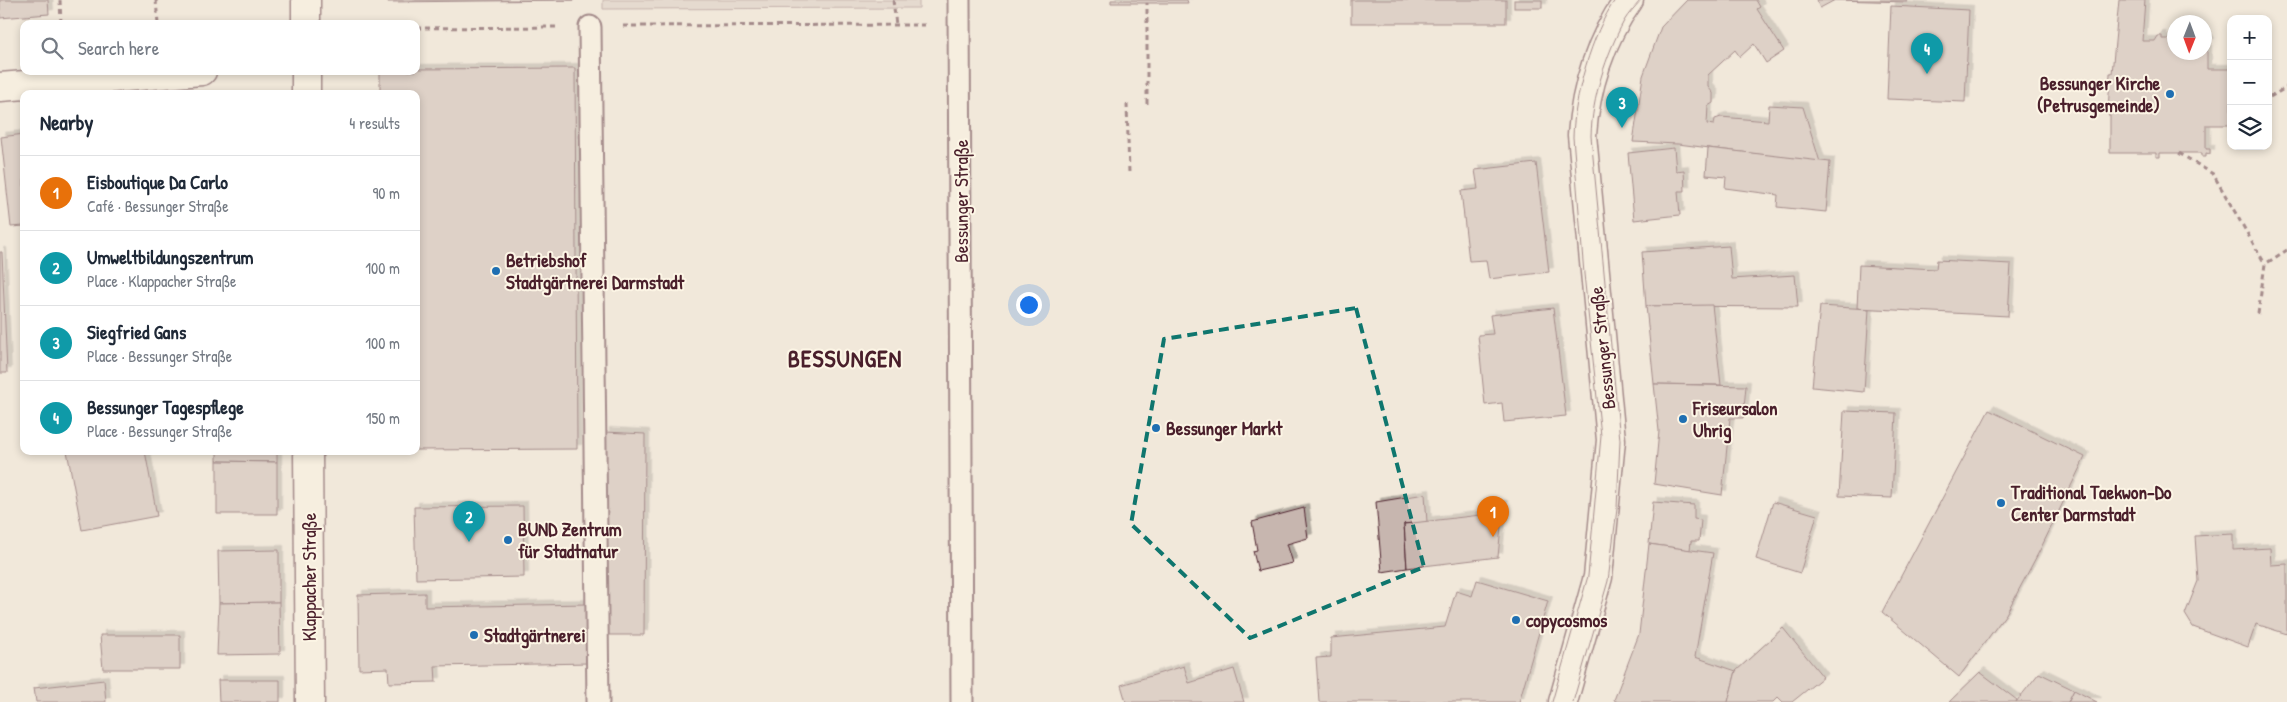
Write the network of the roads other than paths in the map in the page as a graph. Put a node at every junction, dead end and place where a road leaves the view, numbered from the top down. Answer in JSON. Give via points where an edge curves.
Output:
{"nodes":[{"id":1,"x":306,"y":0,"type":"edge"},
{"id":2,"x":959,"y":0,"type":"edge"},
{"id":3,"x":1629,"y":0,"type":"edge"},
{"id":4,"x":306,"y":20,"type":"edge"},
{"id":5,"x":590,"y":27,"type":"road end"},
{"id":6,"x":152,"y":75,"type":"edge"},
{"id":7,"x":306,"y":75,"type":"edge"},
{"id":8,"x":0,"y":87,"type":"edge"},
{"id":9,"x":306,"y":90,"type":"edge"},
{"id":10,"x":308,"y":455,"type":"edge"},
{"id":11,"x":310,"y":702,"type":"edge"},
{"id":12,"x":598,"y":702,"type":"edge"},
{"id":13,"x":962,"y":702,"type":"edge"},
{"id":14,"x":1563,"y":702,"type":"edge"}],
"edges":[{"from":1,"to":4,"type":"street"},
{"from":2,"to":13,"type":"lane","name":"Bessunger Straße"},
{"from":3,"to":14,"type":"street","name":"Bessunger Straße","via":[[1617,16],[1596,66],[1583,118],[1611,440],[1598,577]]},
{"from":5,"to":12,"type":"lane"},
{"from":6,"to":8,"type":"street"},
{"from":7,"to":9,"type":"street"},
{"from":10,"to":11,"type":"street","name":"Klappacher Straße"}]}
